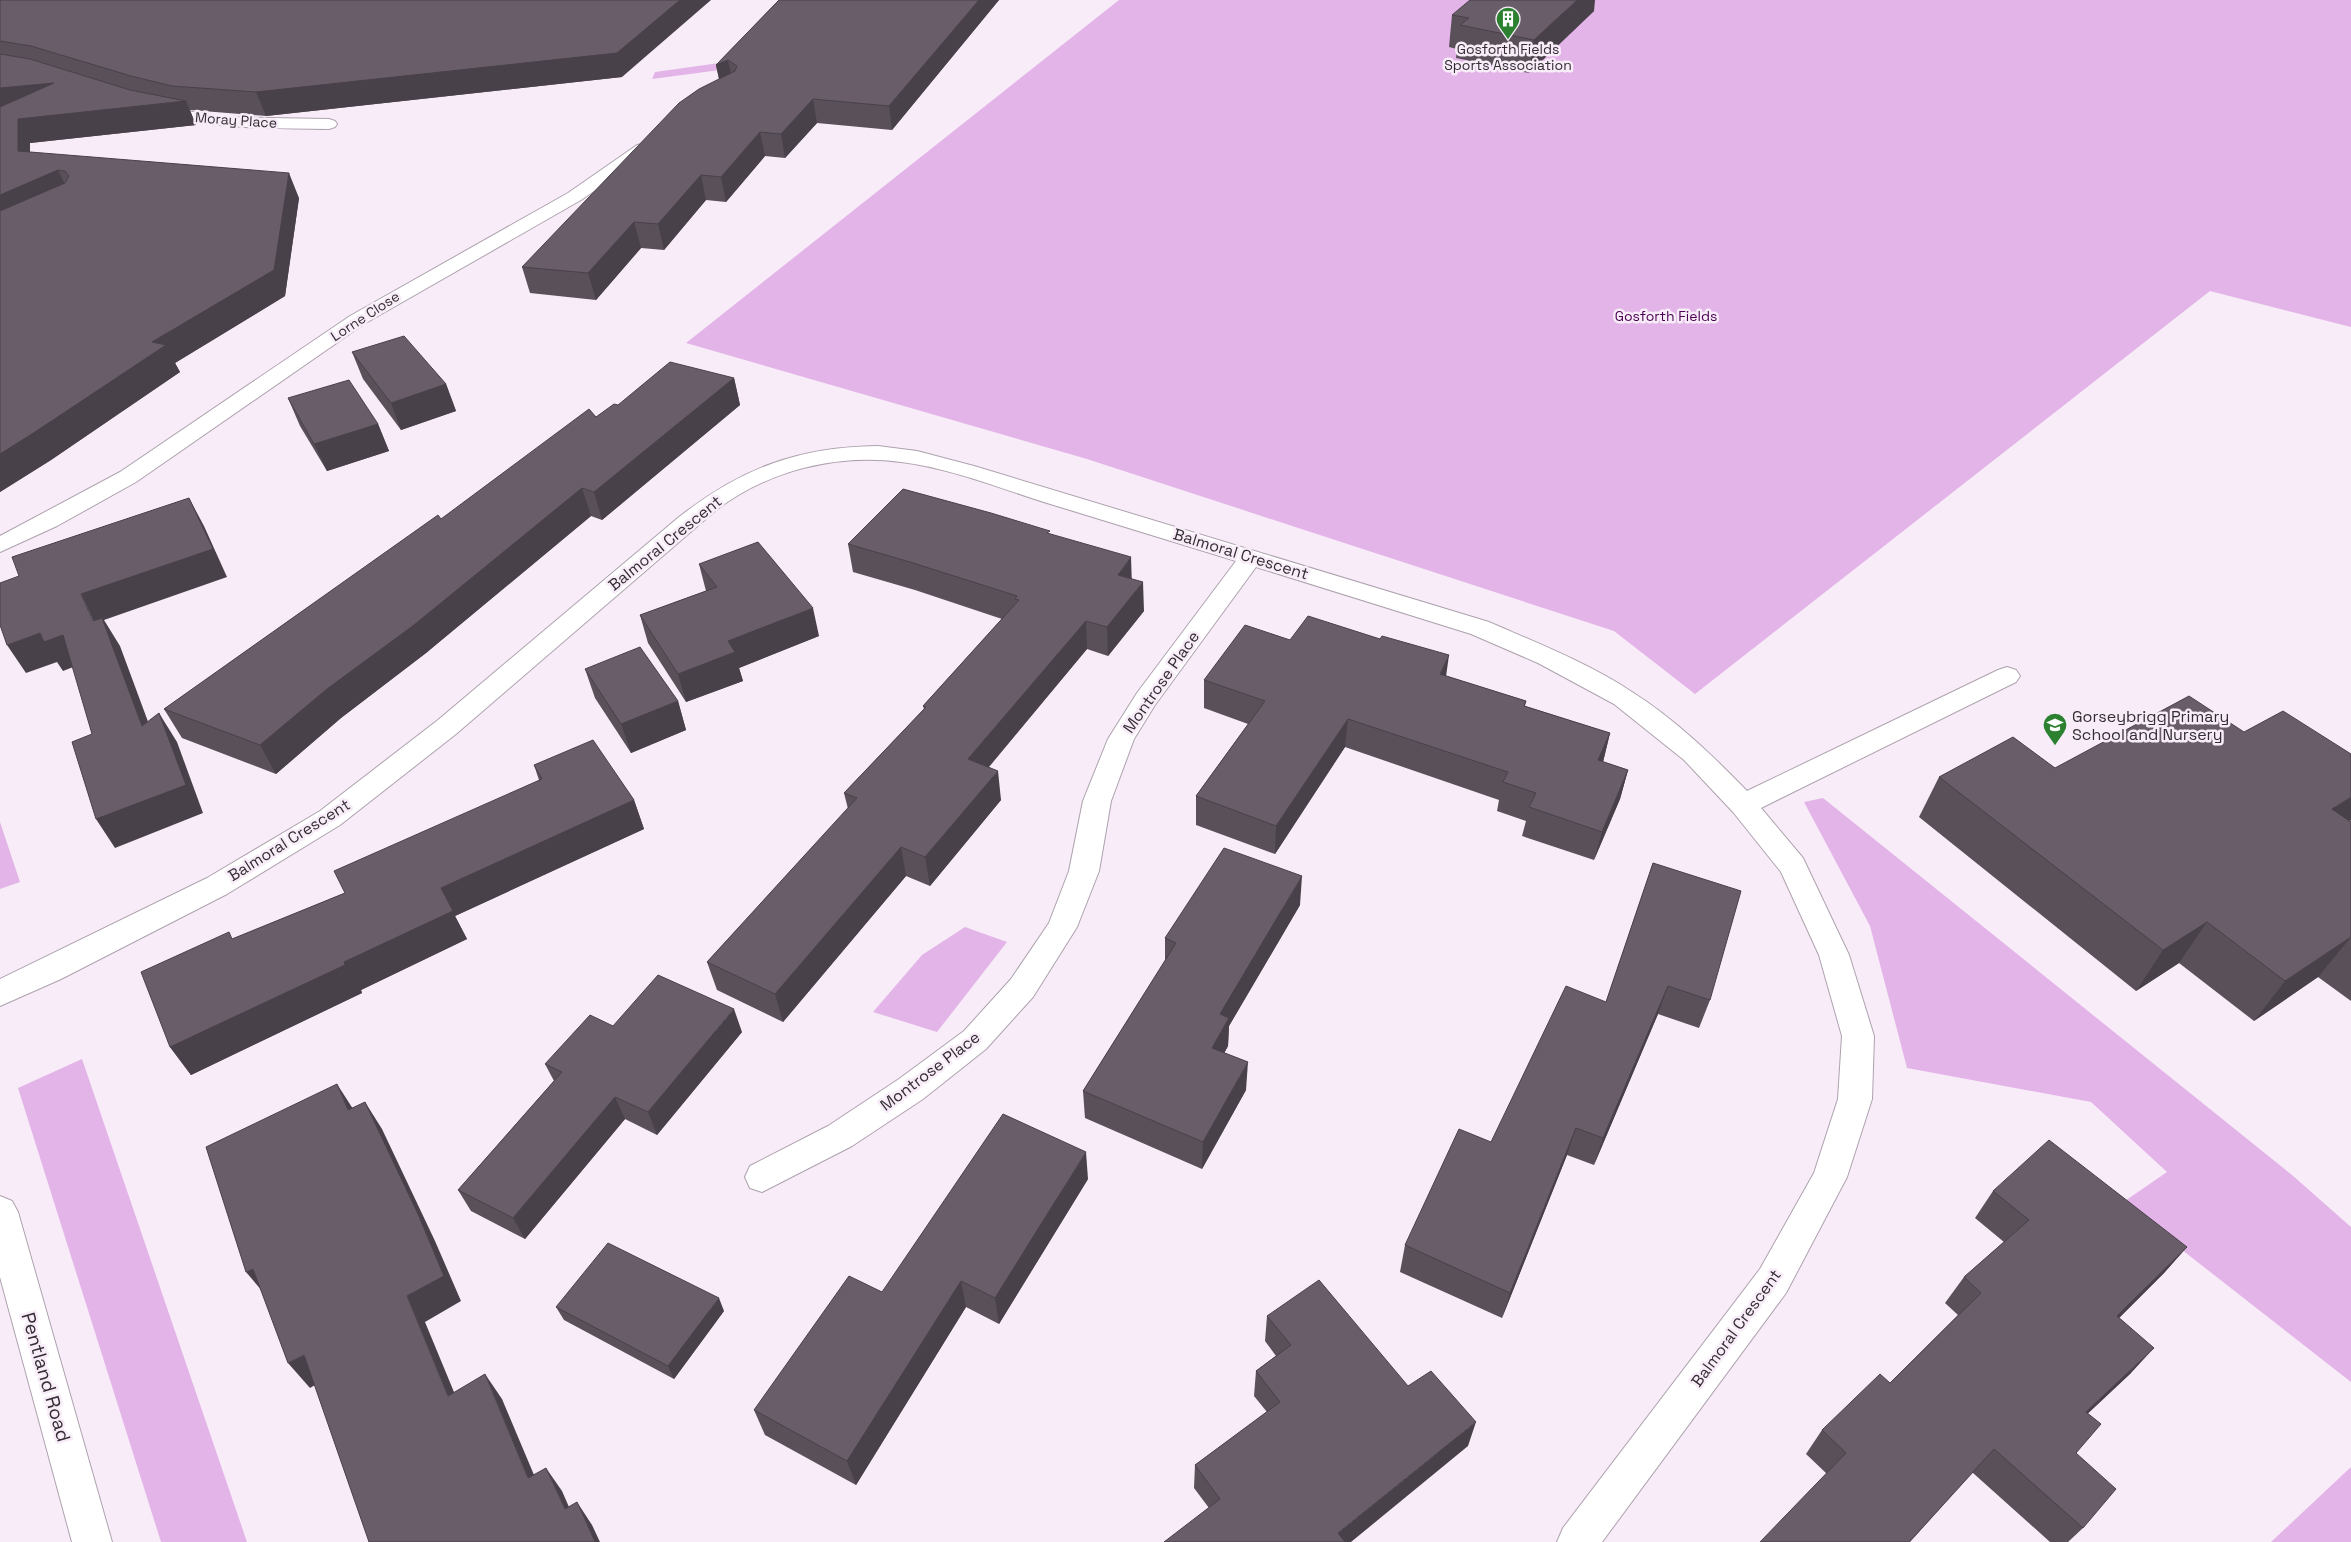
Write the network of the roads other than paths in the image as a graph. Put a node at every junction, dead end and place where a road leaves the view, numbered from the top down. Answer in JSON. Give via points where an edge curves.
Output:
{"nodes":[{"id":1,"x":142,"y":106,"type":"edge"},
{"id":2,"x":329,"y":124,"type":"dead end"},
{"id":3,"x":661,"y":135,"type":"edge"},
{"id":4,"x":0,"y":545,"type":"edge"},
{"id":5,"x":1250,"y":557,"type":"junction"},
{"id":6,"x":2007,"y":676,"type":"dead end"},
{"id":7,"x":1743,"y":805,"type":"junction"},
{"id":8,"x":0,"y":993,"type":"edge"},
{"id":9,"x":762,"y":1178,"type":"dead end"},
{"id":10,"x":0,"y":1212,"type":"edge"},
{"id":11,"x":92,"y":1542,"type":"edge"},
{"id":12,"x":1577,"y":1542,"type":"edge"}],
"edges":[{"from":1,"to":2,"type":"street","name":"Moray Place","via":[[200,118]]},
{"from":3,"to":4,"type":"street","name":"Lorne Close","via":[[583,193],[414,285],[354,322],[129,477]]},
{"from":5,"to":7,"type":"street","name":"Balmoral Crescent","via":[[1480,628],[1547,657],[1623,698],[1694,753]]},
{"from":5,"to":8,"type":"street","name":"Balmoral Crescent","via":[[976,474],[899,455],[861,454],[816,459],[768,472],[726,493],[688,522],[447,727],[330,818],[217,886]]},
{"from":5,"to":9,"type":"street","name":"Montrose Place","via":[[1121,739],[1097,801],[1084,871],[1062,927],[1022,988],[975,1040],[911,1089],[840,1136]]},
{"from":6,"to":7,"type":"street"},
{"from":7,"to":12,"type":"street","name":"Balmoral Crescent","via":[[1793,866],[1834,955],[1858,1036],[1855,1100],[1830,1177],[1773,1281]]},
{"from":10,"to":11,"type":"street","name":"Pentland Road"}]}
